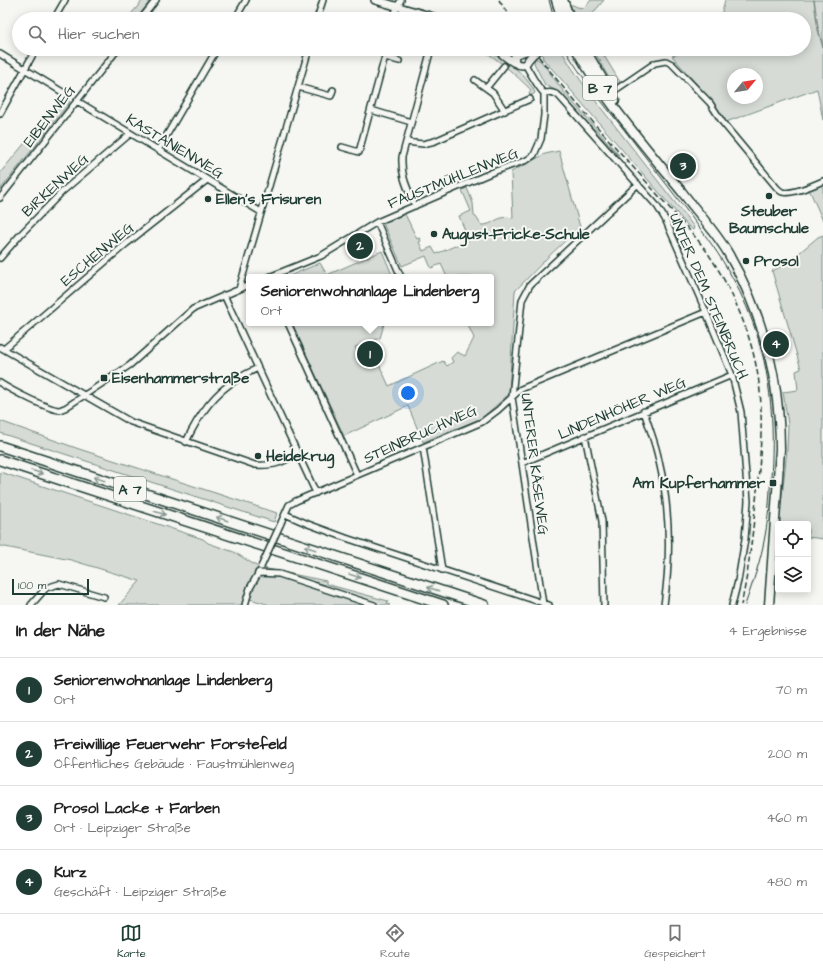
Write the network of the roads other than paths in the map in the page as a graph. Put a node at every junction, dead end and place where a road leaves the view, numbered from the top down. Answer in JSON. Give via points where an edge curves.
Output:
{"nodes":[{"id":1,"x":65,"y":0,"type":"edge"},
{"id":2,"x":156,"y":0,"type":"edge"},
{"id":3,"x":246,"y":0,"type":"edge"},
{"id":4,"x":323,"y":0,"type":"edge"},
{"id":5,"x":375,"y":0,"type":"edge"},
{"id":6,"x":401,"y":0,"type":"edge"},
{"id":7,"x":556,"y":0,"type":"edge"},
{"id":8,"x":563,"y":0,"type":"edge"},
{"id":9,"x":397,"y":7,"type":"junction"},
{"id":10,"x":58,"y":12,"type":"edge"},
{"id":11,"x":147,"y":12,"type":"edge"},
{"id":12,"x":239,"y":12,"type":"edge"},
{"id":13,"x":320,"y":12,"type":"edge"},
{"id":14,"x":395,"y":12,"type":"edge"},
{"id":15,"x":415,"y":12,"type":"edge"},
{"id":16,"x":560,"y":12,"type":"edge"},
{"id":17,"x":567,"y":12,"type":"edge"},
{"id":18,"x":0,"y":54,"type":"edge"},
{"id":19,"x":32,"y":56,"type":"edge"},
{"id":20,"x":112,"y":56,"type":"edge"},
{"id":21,"x":213,"y":56,"type":"edge"},
{"id":22,"x":307,"y":56,"type":"edge"},
{"id":23,"x":430,"y":56,"type":"edge"},
{"id":24,"x":504,"y":56,"type":"edge"},
{"id":25,"x":514,"y":56,"type":"edge"},
{"id":26,"x":522,"y":56,"type":"edge"},
{"id":27,"x":523,"y":56,"type":"edge"},
{"id":28,"x":580,"y":56,"type":"edge"},
{"id":29,"x":589,"y":56,"type":"edge"},
{"id":30,"x":385,"y":57,"type":"joint"},
{"id":31,"x":399,"y":61,"type":"dead end"},
{"id":32,"x":515,"y":62,"type":"junction"},
{"id":33,"x":504,"y":66,"type":"dead end"},
{"id":34,"x":24,"y":68,"type":"junction"},
{"id":35,"x":475,"y":80,"type":"dead end"},
{"id":36,"x":298,"y":87,"type":"junction"},
{"id":37,"x":487,"y":88,"type":"junction"},
{"id":38,"x":333,"y":90,"type":"dead end"},
{"id":39,"x":64,"y":93,"type":"dead end"},
{"id":40,"x":544,"y":93,"type":"junction"},
{"id":41,"x":608,"y":94,"type":"junction"},
{"id":42,"x":530,"y":99,"type":"dead end"},
{"id":43,"x":77,"y":101,"type":"junction"},
{"id":44,"x":371,"y":110,"type":"junction"},
{"id":45,"x":505,"y":111,"type":"junction"},
{"id":46,"x":0,"y":114,"type":"edge"},
{"id":47,"x":411,"y":122,"type":"junction"},
{"id":48,"x":130,"y":134,"type":"junction"},
{"id":49,"x":406,"y":142,"type":"junction"},
{"id":50,"x":342,"y":147,"type":"dead end"},
{"id":51,"x":158,"y":150,"type":"junction"},
{"id":52,"x":207,"y":180,"type":"junction"},
{"id":53,"x":823,"y":181,"type":"edge"},
{"id":54,"x":638,"y":184,"type":"junction"},
{"id":55,"x":0,"y":198,"type":"edge"},
{"id":56,"x":415,"y":206,"type":"junction"},
{"id":57,"x":262,"y":212,"type":"junction"},
{"id":58,"x":376,"y":222,"type":"junction"},
{"id":59,"x":0,"y":258,"type":"edge"},
{"id":60,"x":276,"y":274,"type":"edge"},
{"id":61,"x":399,"y":274,"type":"edge"},
{"id":62,"x":246,"y":286,"type":"edge"},
{"id":63,"x":239,"y":289,"type":"junction"},
{"id":64,"x":224,"y":295,"type":"junction"},
{"id":65,"x":706,"y":312,"type":"junction"},
{"id":66,"x":289,"y":326,"type":"edge"},
{"id":67,"x":2,"y":348,"type":"edge"},
{"id":68,"x":258,"y":368,"type":"junction"},
{"id":69,"x":732,"y":375,"type":"junction"},
{"id":70,"x":0,"y":383,"type":"edge"},
{"id":71,"x":85,"y":396,"type":"junction"},
{"id":72,"x":512,"y":397,"type":"junction"},
{"id":73,"x":644,"y":411,"type":"junction"},
{"id":74,"x":585,"y":436,"type":"junction"},
{"id":75,"x":186,"y":442,"type":"junction"},
{"id":76,"x":0,"y":446,"type":"edge"},
{"id":77,"x":423,"y":447,"type":"junction"},
{"id":78,"x":297,"y":454,"type":"junction"},
{"id":79,"x":0,"y":460,"type":"edge"},
{"id":80,"x":522,"y":463,"type":"junction"},
{"id":81,"x":357,"y":475,"type":"junction"},
{"id":82,"x":316,"y":493,"type":"junction"},
{"id":83,"x":285,"y":514,"type":"junction"},
{"id":84,"x":442,"y":570,"type":"junction"},
{"id":85,"x":258,"y":573,"type":"junction"},
{"id":86,"x":104,"y":597,"type":"dead end"},
{"id":87,"x":542,"y":604,"type":"junction"},
{"id":88,"x":31,"y":605,"type":"edge"},
{"id":89,"x":245,"y":605,"type":"edge"},
{"id":90,"x":374,"y":605,"type":"edge"},
{"id":91,"x":443,"y":605,"type":"edge"},
{"id":92,"x":484,"y":605,"type":"edge"},
{"id":93,"x":549,"y":605,"type":"edge"},
{"id":94,"x":604,"y":605,"type":"edge"},
{"id":95,"x":664,"y":605,"type":"edge"},
{"id":96,"x":732,"y":605,"type":"edge"},
{"id":97,"x":769,"y":605,"type":"edge"}],
"edges":[{"from":1,"to":10,"type":"street"},
{"from":2,"to":11,"type":"street"},
{"from":3,"to":12,"type":"street"},
{"from":4,"to":13,"type":"street"},
{"from":5,"to":9,"type":"street"},
{"from":6,"to":9,"type":"street"},
{"from":7,"to":16,"type":"main road"},
{"from":8,"to":17,"type":"main road"},
{"from":9,"to":14,"type":"street"},
{"from":9,"to":15,"type":"street"},
{"from":18,"to":34,"type":"street"},
{"from":19,"to":34,"type":"street"},
{"from":20,"to":43,"type":"street","name":"EIBENWEG"},
{"from":21,"to":51,"type":"street"},
{"from":22,"to":36,"type":"street"},
{"from":23,"to":47,"type":"street"},
{"from":24,"to":32,"type":"street"},
{"from":25,"to":32,"type":"street"},
{"from":26,"to":32,"type":"street","via":[[518,65]]},
{"from":27,"to":40,"type":"street"},
{"from":28,"to":41,"type":"main road","number":"B 7","via":[[595,80]]},
{"from":29,"to":41,"type":"main road","number":"B 7"},
{"from":30,"to":31,"type":"street"},
{"from":30,"to":44,"type":"street"},
{"from":33,"to":37,"type":"street"},
{"from":34,"to":39,"type":"street"},
{"from":34,"to":46,"type":"street"},
{"from":35,"to":37,"type":"street"},
{"from":36,"to":38,"type":"street","via":[[331,96]]},
{"from":36,"to":57,"type":"street"},
{"from":37,"to":45,"type":"street"},
{"from":40,"to":54,"type":"street","name":"UNTER DEM STEINBRUCH","via":[[550,92],[559,96]]},
{"from":40,"to":56,"type":"street","name":"FAUSTMÜHLENWEG","via":[[543,128],[540,144],[534,155],[521,163],[493,172]]},
{"from":41,"to":53,"type":"street","via":[[655,63],[666,61],[710,103],[723,123],[777,188],[789,192]]},
{"from":41,"to":97,"type":"main road","number":"B 7","via":[[627,124],[727,252],[747,291],[763,332],[776,384],[780,426]]},
{"from":42,"to":45,"type":"street"},
{"from":43,"to":48,"type":"street","name":"KASTANIENWEG"},
{"from":43,"to":55,"type":"street","name":"EIBENWEG"},
{"from":44,"to":47,"type":"street"},
{"from":44,"to":50,"type":"street","via":[[359,152]]},
{"from":45,"to":49,"type":"street","via":[[435,141],[423,144]]},
{"from":47,"to":49,"type":"street"},
{"from":48,"to":51,"type":"street","name":"KASTANIENWEG"},
{"from":48,"to":59,"type":"street","name":"BIRKENWEG","via":[[63,191]]},
{"from":49,"to":56,"type":"street","via":[[402,170]]},
{"from":51,"to":52,"type":"street","name":"KASTANIENWEG"},
{"from":52,"to":57,"type":"street","name":"KASTANIENWEG"},
{"from":52,"to":67,"type":"street","name":"ESCHENWEG"},
{"from":54,"to":65,"type":"street","name":"UNTER DEM STEINBRUCH","via":[[665,219]]},
{"from":54,"to":72,"type":"street","name":"UNTERER KÄSEWEG","via":[[530,285],[522,300]]},
{"from":56,"to":58,"type":"street","name":"FAUSTMÜHLENWEG"},
{"from":57,"to":63,"type":"street"},
{"from":58,"to":60,"type":"street","name":"FAUSTMÜHLENWEG","via":[[321,256]]},
{"from":58,"to":61,"type":"street","name":"FAUSTMÜHLENWEG"},
{"from":62,"to":63,"type":"street"},
{"from":63,"to":64,"type":"street"},
{"from":64,"to":68,"type":"street"},
{"from":64,"to":71,"type":"street","via":[[193,309],[130,365]]},
{"from":65,"to":69,"type":"street","name":"UNTER DEM STEINBRUCH"},
{"from":65,"to":72,"type":"street","name":"STEINBRUCHWEG","via":[[521,389]]},
{"from":66,"to":81,"type":"street"},
{"from":67,"to":71,"type":"street"},
{"from":68,"to":75,"type":"street","via":[[235,380],[216,395]]},
{"from":68,"to":78,"type":"street"},
{"from":69,"to":73,"type":"street","name":"LINDENHÖHER WEG"},
{"from":69,"to":96,"type":"street","name":"UNTER DEM STEINBRUCH","via":[[741,412],[748,501],[745,539]]},
{"from":70,"to":71,"type":"street","via":[[15,392],[60,410]]},
{"from":71,"to":75,"type":"street","via":[[130,422]]},
{"from":72,"to":77,"type":"street","name":"STEINBRUCHWEG","via":[[482,422]]},
{"from":72,"to":80,"type":"street","name":"UNTERER KÄSEWEG"},
{"from":73,"to":74,"type":"street","name":"LINDENHÖHER WEG"},
{"from":73,"to":95,"type":"street","via":[[659,460],[665,491],[669,537]]},
{"from":74,"to":80,"type":"street","name":"LINDENHÖHER WEG"},
{"from":74,"to":94,"type":"street","via":[[602,521]]},
{"from":75,"to":78,"type":"street","via":[[255,465],[279,464]]},
{"from":92,"to":76,"type":"highway","number":"A 7","one_way":true},
{"from":77,"to":81,"type":"street","name":"STEINBRUCHWEG"},
{"from":77,"to":84,"type":"street"},
{"from":78,"to":82,"type":"street"},
{"from":79,"to":91,"type":"highway","number":"A 7","one_way":true},
{"from":80,"to":87,"type":"street","name":"UNTERER KÄSEWEG"},
{"from":81,"to":82,"type":"street","name":"STEINBRUCHWEG"},
{"from":82,"to":83,"type":"street","name":"STEINBRUCHWEG","via":[[289,505]]},
{"from":83,"to":84,"type":"street","via":[[314,527]]},
{"from":83,"to":85,"type":"street","name":"STEINBRUCHWEG","bridge":true},
{"from":84,"to":87,"type":"street"},
{"from":85,"to":89,"type":"street","name":"STEINBRUCHWEG"},
{"from":85,"to":90,"type":"street","via":[[279,574]]},
{"from":86,"to":88,"type":"street","via":[[59,584],[46,588]]},
{"from":87,"to":93,"type":"street"}]}
